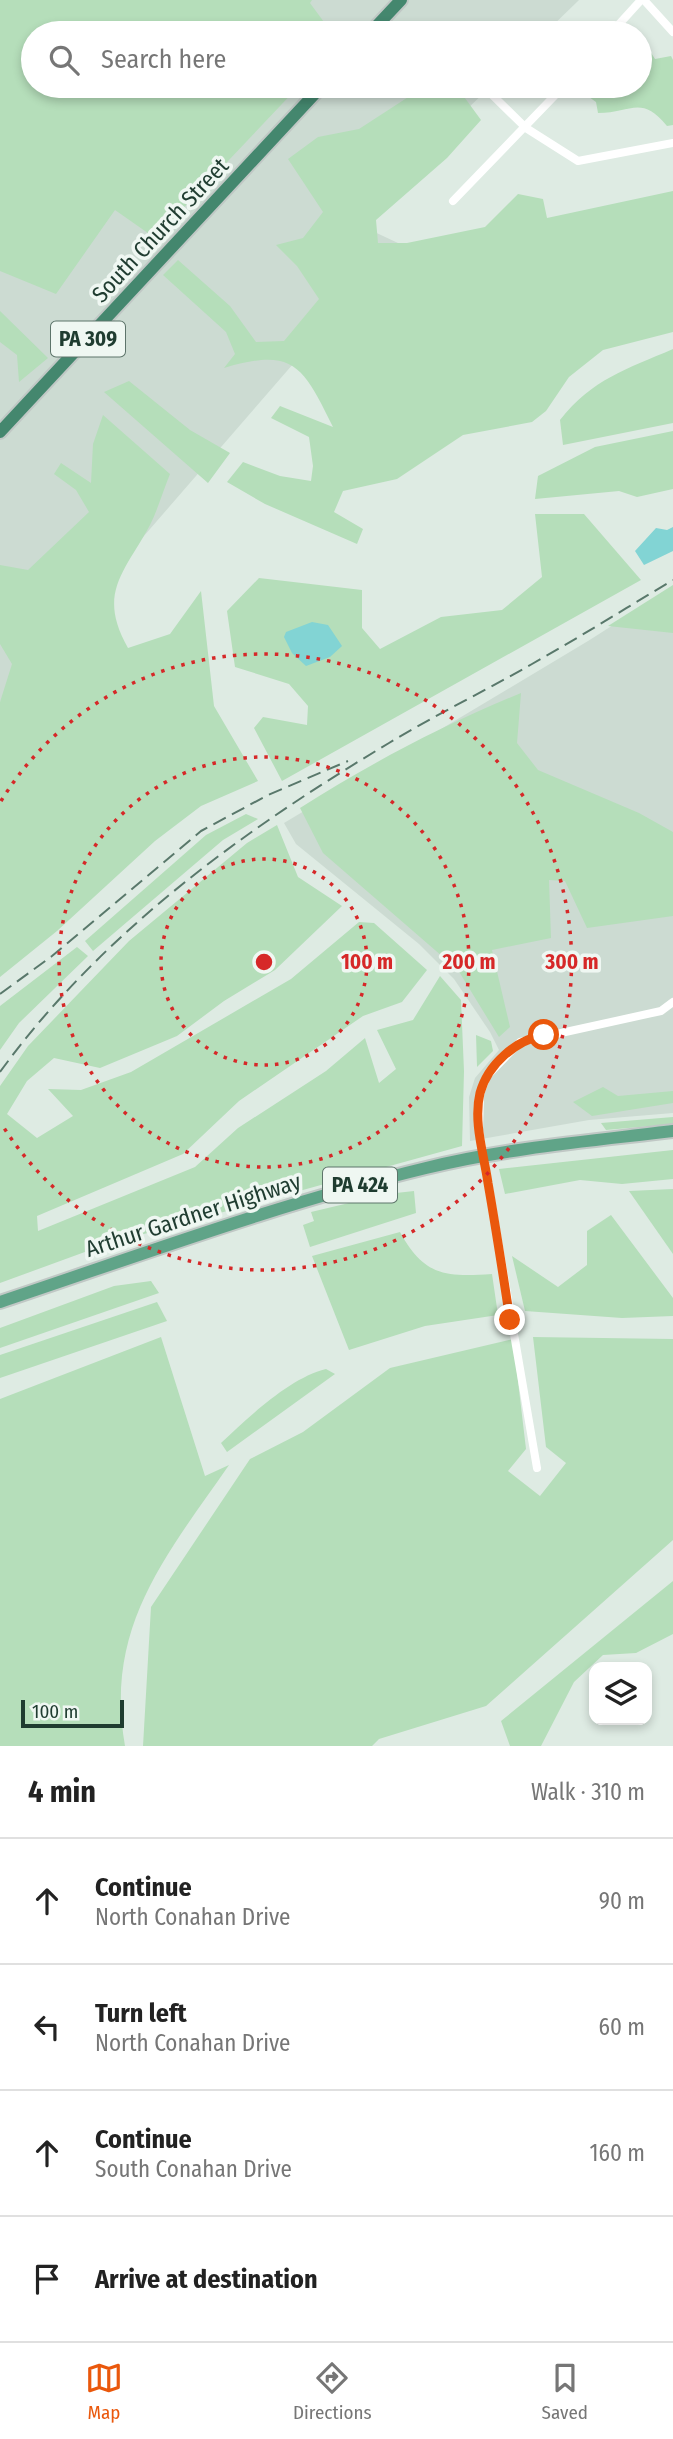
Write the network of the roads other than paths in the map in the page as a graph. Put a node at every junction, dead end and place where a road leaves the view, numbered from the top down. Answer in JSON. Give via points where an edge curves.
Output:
{"nodes":[{"id":1,"x":401,"y":0,"type":"edge"},
{"id":2,"x":642,"y":0,"type":"edge"},
{"id":3,"x":381,"y":21,"type":"edge"},
{"id":4,"x":622,"y":21,"type":"edge"},
{"id":5,"x":673,"y":32,"type":"edge"},
{"id":6,"x":311,"y":98,"type":"edge"},
{"id":7,"x":495,"y":98,"type":"edge"},
{"id":8,"x":553,"y":98,"type":"edge"},
{"id":9,"x":526,"y":128,"type":"junction"},
{"id":10,"x":673,"y":143,"type":"edge"},
{"id":11,"x":453,"y":201,"type":"dead end"},
{"id":12,"x":0,"y":432,"type":"edge"},
{"id":13,"x":673,"y":1002,"type":"edge"},
{"id":14,"x":673,"y":1131,"type":"edge"},
{"id":15,"x":484,"y":1155,"type":"junction"},
{"id":16,"x":0,"y":1304,"type":"edge"},
{"id":17,"x":537,"y":1468,"type":"dead end"}],
"edges":[{"from":1,"to":3,"type":"highway"},
{"from":2,"to":4,"type":"street"},
{"from":2,"to":5,"type":"street"},
{"from":6,"to":12,"type":"highway","name":"South Church Street","number":"PA 309"},
{"from":7,"to":9,"type":"street"},
{"from":8,"to":9,"type":"street"},
{"from":9,"to":10,"type":"street","via":[[578,161]]},
{"from":9,"to":11,"type":"street"},
{"from":13,"to":15,"type":"street","via":[[661,1011],[520,1042],[487,1076],[480,1094]]},
{"from":14,"to":15,"type":"main road","name":"Arthur Gardner Highway","number":"PA 424"},
{"from":15,"to":16,"type":"main road","name":"Arthur Gardner Highway","number":"PA 424","via":[[327,1193]]},
{"from":15,"to":17,"type":"street"}]}
